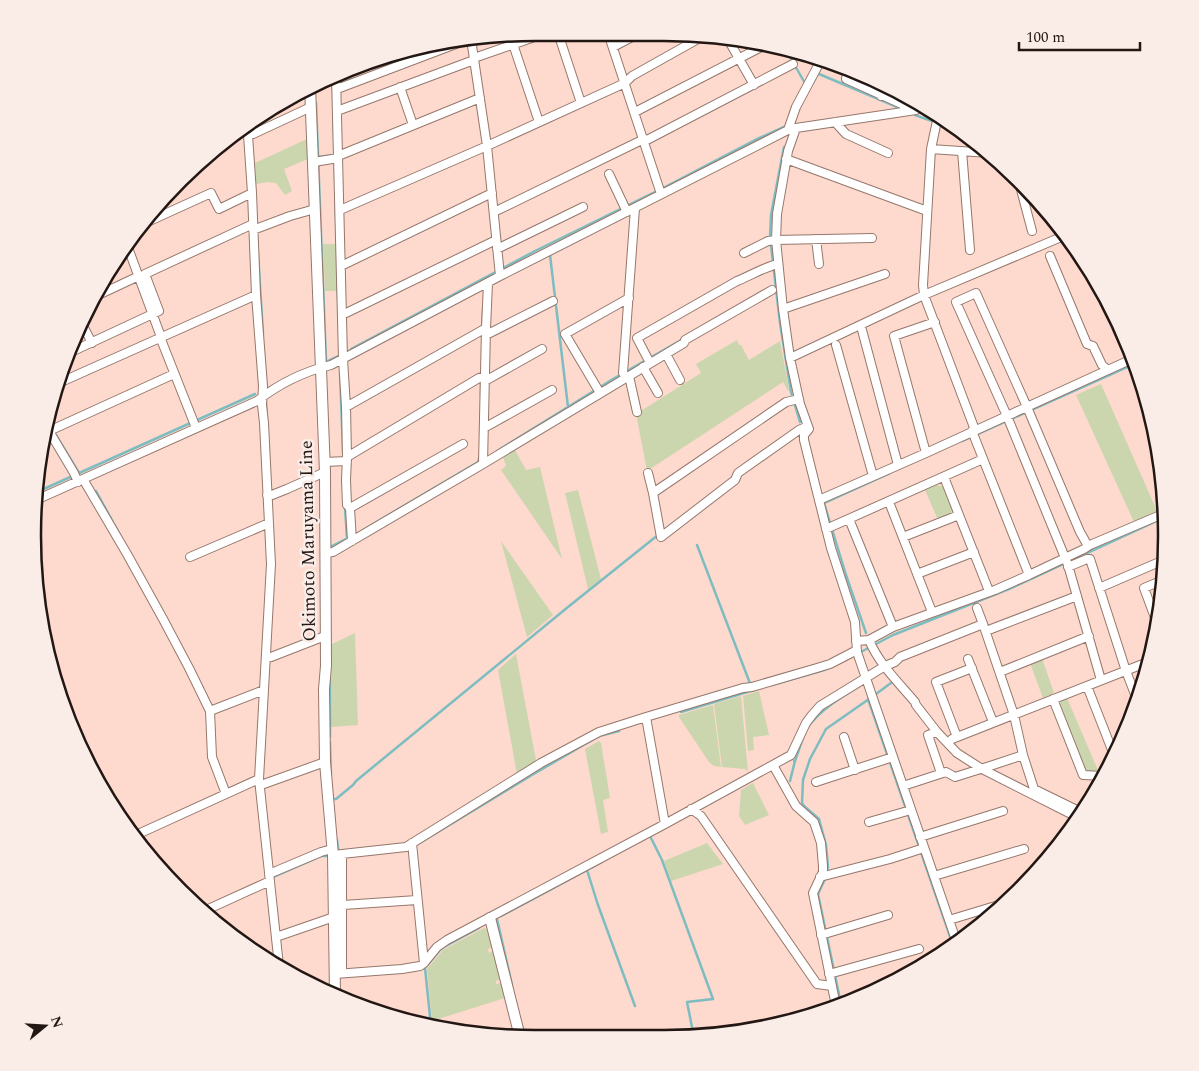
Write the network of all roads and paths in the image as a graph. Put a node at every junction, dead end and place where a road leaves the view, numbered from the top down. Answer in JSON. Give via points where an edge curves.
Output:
{"nodes":[{"id":1,"x":521,"y":41,"type":"edge"},
{"id":2,"x":560,"y":41,"type":"edge"},
{"id":3,"x":611,"y":41,"type":"edge"},
{"id":4,"x":624,"y":41,"type":"edge"},
{"id":5,"x":693,"y":42,"type":"edge"},
{"id":6,"x":513,"y":44,"type":"junction"},
{"id":7,"x":471,"y":45,"type":"edge"},
{"id":8,"x":732,"y":46,"type":"edge"},
{"id":9,"x":613,"y":47,"type":"junction"},
{"id":10,"x":755,"y":50,"type":"edge"},
{"id":11,"x":437,"y":52,"type":"edge"},
{"id":12,"x":474,"y":58,"type":"junction"},
{"id":13,"x":739,"y":58,"type":"junction"},
{"id":14,"x":793,"y":64,"type":"dead end"},
{"id":15,"x":816,"y":65,"type":"edge"},
{"id":16,"x":846,"y":76,"type":"edge"},
{"id":17,"x":337,"y":83,"type":"edge"},
{"id":18,"x":625,"y":83,"type":"junction"},
{"id":19,"x":754,"y":85,"type":"junction"},
{"id":20,"x":400,"y":87,"type":"junction"},
{"id":21,"x":337,"y":89,"type":"junction"},
{"id":22,"x":884,"y":93,"type":"edge"},
{"id":23,"x":310,"y":95,"type":"edge"},
{"id":24,"x":881,"y":96,"type":"junction"},
{"id":25,"x":480,"y":98,"type":"junction"},
{"id":26,"x":903,"y":103,"type":"edge"},
{"id":27,"x":581,"y":104,"type":"junction"},
{"id":28,"x":311,"y":107,"type":"junction"},
{"id":29,"x":914,"y":109,"type":"edge"},
{"id":30,"x":337,"y":111,"type":"junction"},
{"id":31,"x":635,"y":112,"type":"junction"},
{"id":32,"x":539,"y":122,"type":"junction"},
{"id":33,"x":834,"y":122,"type":"junction"},
{"id":34,"x":413,"y":124,"type":"junction"},
{"id":35,"x":936,"y":124,"type":"edge"},
{"id":36,"x":796,"y":128,"type":"junction"},
{"id":37,"x":788,"y":130,"type":"junction"},
{"id":38,"x":250,"y":134,"type":"joint"},
{"id":39,"x":644,"y":140,"type":"junction"},
{"id":40,"x":487,"y":146,"type":"junction"},
{"id":41,"x":931,"y":149,"type":"junction"},
{"id":42,"x":962,"y":151,"type":"junction"},
{"id":43,"x":975,"y":152,"type":"edge"},
{"id":44,"x":888,"y":153,"type":"dead end"},
{"id":45,"x":336,"y":158,"type":"junction"},
{"id":46,"x":786,"y":159,"type":"junction"},
{"id":47,"x":317,"y":162,"type":"junction"},
{"id":48,"x":609,"y":174,"type":"dead end"},
{"id":49,"x":660,"y":191,"type":"junction"},
{"id":50,"x":252,"y":193,"type":"junction"},
{"id":51,"x":492,"y":193,"type":"junction"},
{"id":52,"x":1023,"y":197,"type":"edge"},
{"id":53,"x":583,"y":207,"type":"dead end"},
{"id":54,"x":625,"y":208,"type":"junction"},
{"id":55,"x":635,"y":208,"type":"junction"},
{"id":56,"x":315,"y":209,"type":"junction"},
{"id":57,"x":340,"y":210,"type":"junction"},
{"id":58,"x":927,"y":211,"type":"junction"},
{"id":59,"x":494,"y":212,"type":"junction"},
{"id":60,"x":160,"y":214,"type":"edge"},
{"id":61,"x":255,"y":227,"type":"junction"},
{"id":62,"x":1032,"y":231,"type":"dead end"},
{"id":63,"x":872,"y":238,"type":"dead end"},
{"id":64,"x":1058,"y":238,"type":"edge"},
{"id":65,"x":816,"y":239,"type":"junction"},
{"id":66,"x":496,"y":240,"type":"junction"},
{"id":67,"x":773,"y":241,"type":"junction"},
{"id":68,"x":497,"y":249,"type":"junction"},
{"id":69,"x":970,"y":250,"type":"dead end"},
{"id":70,"x":130,"y":253,"type":"edge"},
{"id":71,"x":744,"y":254,"type":"dead end"},
{"id":72,"x":1050,"y":256,"type":"dead end"},
{"id":73,"x":819,"y":264,"type":"dead end"},
{"id":74,"x":775,"y":265,"type":"junction"},
{"id":75,"x":341,"y":266,"type":"junction"},
{"id":76,"x":499,"y":273,"type":"junction"},
{"id":77,"x":885,"y":274,"type":"dead end"},
{"id":78,"x":139,"y":276,"type":"junction"},
{"id":79,"x":488,"y":282,"type":"junction"},
{"id":80,"x":772,"y":290,"type":"dead end"},
{"id":81,"x":105,"y":292,"type":"edge"},
{"id":82,"x":256,"y":295,"type":"junction"},
{"id":83,"x":924,"y":295,"type":"junction"},
{"id":84,"x":629,"y":298,"type":"junction"},
{"id":85,"x":552,"y":301,"type":"dead end"},
{"id":86,"x":783,"y":309,"type":"junction"},
{"id":87,"x":154,"y":314,"type":"junction"},
{"id":88,"x":342,"y":315,"type":"junction"},
{"id":89,"x":935,"y":322,"type":"junction"},
{"id":90,"x":862,"y":330,"type":"dead end"},
{"id":91,"x":86,"y":331,"type":"edge"},
{"id":92,"x":484,"y":331,"type":"junction"},
{"id":93,"x":163,"y":336,"type":"junction"},
{"id":94,"x":92,"y":343,"type":"junction"},
{"id":95,"x":836,"y":346,"type":"dead end"},
{"id":96,"x":78,"y":349,"type":"edge"},
{"id":97,"x":542,"y":349,"type":"dead end"},
{"id":98,"x":666,"y":354,"type":"junction"},
{"id":99,"x":790,"y":358,"type":"junction"},
{"id":100,"x":343,"y":359,"type":"junction"},
{"id":101,"x":649,"y":360,"type":"junction"},
{"id":102,"x":1126,"y":362,"type":"edge"},
{"id":103,"x":321,"y":367,"type":"junction"},
{"id":104,"x":643,"y":368,"type":"junction"},
{"id":105,"x":1108,"y":370,"type":"junction"},
{"id":106,"x":174,"y":374,"type":"junction"},
{"id":107,"x":626,"y":375,"type":"junction"},
{"id":108,"x":483,"y":378,"type":"junction"},
{"id":109,"x":66,"y":380,"type":"edge"},
{"id":110,"x":680,"y":380,"type":"dead end"},
{"id":111,"x":552,"y":390,"type":"dead end"},
{"id":112,"x":598,"y":390,"type":"junction"},
{"id":113,"x":658,"y":393,"type":"dead end"},
{"id":114,"x":263,"y":396,"type":"junction"},
{"id":115,"x":795,"y":400,"type":"junction"},
{"id":116,"x":346,"y":407,"type":"junction"},
{"id":117,"x":1028,"y":410,"type":"junction"},
{"id":118,"x":637,"y":412,"type":"dead end"},
{"id":119,"x":1008,"y":419,"type":"junction"},
{"id":120,"x":194,"y":424,"type":"junction"},
{"id":121,"x":808,"y":426,"type":"junction"},
{"id":122,"x":54,"y":427,"type":"edge"},
{"id":123,"x":484,"y":428,"type":"junction"},
{"id":124,"x":52,"y":433,"type":"edge"},
{"id":125,"x":974,"y":433,"type":"junction"},
{"id":126,"x":463,"y":444,"type":"dead end"},
{"id":127,"x":926,"y":453,"type":"junction"},
{"id":128,"x":983,"y":459,"type":"junction"},
{"id":129,"x":345,"y":460,"type":"junction"},
{"id":130,"x":483,"y":461,"type":"junction"},
{"id":131,"x":327,"y":464,"type":"junction"},
{"id":132,"x":898,"y":465,"type":"junction"},
{"id":133,"x":648,"y":473,"type":"dead end"},
{"id":134,"x":873,"y":476,"type":"junction"},
{"id":135,"x":944,"y":477,"type":"junction"},
{"id":136,"x":78,"y":478,"type":"junction"},
{"id":137,"x":653,"y":493,"type":"junction"},
{"id":138,"x":269,"y":495,"type":"junction"},
{"id":139,"x":43,"y":497,"type":"edge"},
{"id":140,"x":821,"y":499,"type":"junction"},
{"id":141,"x":889,"y":502,"type":"junction"},
{"id":142,"x":350,"y":508,"type":"junction"},
{"id":143,"x":959,"y":515,"type":"junction"},
{"id":144,"x":1157,"y":515,"type":"edge"},
{"id":145,"x":849,"y":519,"type":"junction"},
{"id":146,"x":269,"y":523,"type":"junction"},
{"id":147,"x":829,"y":528,"type":"junction"},
{"id":148,"x":902,"y":537,"type":"junction"},
{"id":149,"x":351,"y":538,"type":"junction"},
{"id":150,"x":1088,"y":546,"type":"junction"},
{"id":151,"x":329,"y":552,"type":"junction"},
{"id":152,"x":974,"y":552,"type":"junction"},
{"id":153,"x":190,"y":557,"type":"dead end"},
{"id":154,"x":1067,"y":562,"type":"junction"},
{"id":155,"x":1157,"y":563,"type":"edge"},
{"id":156,"x":917,"y":574,"type":"junction"},
{"id":157,"x":1028,"y":574,"type":"junction"},
{"id":158,"x":1156,"y":583,"type":"edge"},
{"id":159,"x":1099,"y":588,"type":"junction"},
{"id":160,"x":989,"y":591,"type":"junction"},
{"id":161,"x":1077,"y":596,"type":"junction"},
{"id":162,"x":977,"y":608,"type":"dead end"},
{"id":163,"x":1152,"y":610,"type":"edge"},
{"id":164,"x":932,"y":612,"type":"junction"},
{"id":165,"x":893,"y":628,"type":"junction"},
{"id":166,"x":984,"y":628,"type":"junction"},
{"id":167,"x":325,"y":636,"type":"junction"},
{"id":168,"x":1088,"y":636,"type":"junction"},
{"id":169,"x":871,"y":644,"type":"junction"},
{"id":170,"x":858,"y":650,"type":"junction"},
{"id":171,"x":268,"y":657,"type":"junction"},
{"id":172,"x":968,"y":659,"type":"dead end"},
{"id":173,"x":1140,"y":665,"type":"edge"},
{"id":174,"x":886,"y":667,"type":"junction"},
{"id":175,"x":972,"y":668,"type":"junction"},
{"id":176,"x":1126,"y":671,"type":"junction"},
{"id":177,"x":1000,"y":672,"type":"junction"},
{"id":178,"x":866,"y":677,"type":"junction"},
{"id":179,"x":1101,"y":680,"type":"junction"},
{"id":180,"x":1087,"y":686,"type":"junction"},
{"id":181,"x":264,"y":690,"type":"junction"},
{"id":182,"x":1133,"y":690,"type":"edge"},
{"id":183,"x":1053,"y":699,"type":"junction"},
{"id":184,"x":210,"y":712,"type":"junction"},
{"id":185,"x":1014,"y":715,"type":"junction"},
{"id":186,"x":646,"y":717,"type":"junction"},
{"id":187,"x":993,"y":722,"type":"junction"},
{"id":188,"x":937,"y":732,"type":"junction"},
{"id":189,"x":844,"y":737,"type":"dead end"},
{"id":190,"x":1111,"y":746,"type":"edge"},
{"id":191,"x":1023,"y":755,"type":"junction"},
{"id":192,"x":890,"y":758,"type":"junction"},
{"id":193,"x":325,"y":762,"type":"junction"},
{"id":194,"x":773,"y":765,"type":"junction"},
{"id":195,"x":982,"y":769,"type":"junction"},
{"id":196,"x":855,"y":770,"type":"junction"},
{"id":197,"x":941,"y":773,"type":"junction"},
{"id":198,"x":1096,"y":776,"type":"edge"},
{"id":199,"x":816,"y":782,"type":"dead end"},
{"id":200,"x":262,"y":783,"type":"junction"},
{"id":201,"x":903,"y":786,"type":"junction"},
{"id":202,"x":226,"y":794,"type":"junction"},
{"id":203,"x":1075,"y":809,"type":"edge"},
{"id":204,"x":691,"y":810,"type":"junction"},
{"id":205,"x":908,"y":810,"type":"junction"},
{"id":206,"x":1002,"y":811,"type":"dead end"},
{"id":207,"x":1071,"y":814,"type":"edge"},
{"id":208,"x":869,"y":822,"type":"dead end"},
{"id":209,"x":665,"y":824,"type":"junction"},
{"id":210,"x":141,"y":833,"type":"edge"},
{"id":211,"x":920,"y":837,"type":"junction"},
{"id":212,"x":412,"y":843,"type":"junction"},
{"id":213,"x":921,"y":849,"type":"junction"},
{"id":214,"x":1024,"y":849,"type":"dead end"},
{"id":215,"x":336,"y":853,"type":"junction"},
{"id":216,"x":271,"y":876,"type":"junction"},
{"id":217,"x":934,"y":876,"type":"junction"},
{"id":218,"x":824,"y":877,"type":"junction"},
{"id":219,"x":417,"y":900,"type":"junction"},
{"id":220,"x":342,"y":905,"type":"junction"},
{"id":221,"x":211,"y":908,"type":"edge"},
{"id":222,"x":987,"y":908,"type":"edge"},
{"id":223,"x":888,"y":915,"type":"dead end"},
{"id":224,"x":334,"y":917,"type":"junction"},
{"id":225,"x":490,"y":918,"type":"junction"},
{"id":226,"x":949,"y":920,"type":"junction"},
{"id":227,"x":825,"y":934,"type":"junction"},
{"id":228,"x":954,"y":935,"type":"edge"},
{"id":229,"x":278,"y":936,"type":"junction"},
{"id":230,"x":918,"y":949,"type":"dead end"},
{"id":231,"x":279,"y":958,"type":"edge"},
{"id":232,"x":424,"y":963,"type":"junction"},
{"id":233,"x":339,"y":973,"type":"junction"},
{"id":234,"x":832,"y":973,"type":"junction"},
{"id":235,"x":832,"y":986,"type":"junction"},
{"id":236,"x":336,"y":988,"type":"edge"},
{"id":237,"x":835,"y":999,"type":"edge"},
{"id":238,"x":518,"y":1029,"type":"edge"}],
"edges":[{"from":1,"to":6,"type":"street"},
{"from":2,"to":27,"type":"street"},
{"from":3,"to":9,"type":"street"},
{"from":4,"to":9,"type":"street"},
{"from":5,"to":18,"type":"street"},
{"from":6,"to":12,"type":"street"},
{"from":6,"to":32,"type":"street"},
{"from":7,"to":12,"type":"street"},
{"from":8,"to":13,"type":"street"},
{"from":9,"to":18,"type":"street"},
{"from":10,"to":13,"type":"street"},
{"from":11,"to":21,"type":"street"},
{"from":12,"to":20,"type":"street"},
{"from":12,"to":25,"type":"street"},
{"from":13,"to":19,"type":"street"},
{"from":13,"to":31,"type":"street"},
{"from":14,"to":19,"type":"street"},
{"from":15,"to":37,"type":"street"},
{"from":16,"to":24,"type":"street"},
{"from":17,"to":21,"type":"street"},
{"from":18,"to":27,"type":"street"},
{"from":18,"to":31,"type":"street"},
{"from":19,"to":39,"type":"street"},
{"from":20,"to":30,"type":"street"},
{"from":20,"to":34,"type":"street"},
{"from":21,"to":30,"type":"street"},
{"from":22,"to":24,"type":"street"},
{"from":23,"to":28,"type":"main road","name":"Okimoto Maruyama Line"},
{"from":24,"to":26,"type":"street"},
{"from":25,"to":34,"type":"street"},
{"from":25,"to":40,"type":"street"},
{"from":27,"to":32,"type":"street"},
{"from":28,"to":38,"type":"street"},
{"from":28,"to":47,"type":"main road","name":"Okimoto Maruyama Line"},
{"from":29,"to":33,"type":"street"},
{"from":30,"to":45,"type":"street"},
{"from":31,"to":39,"type":"street"},
{"from":32,"to":40,"type":"street"},
{"from":33,"to":36,"type":"street"},
{"from":33,"to":44,"type":"street","via":[[846,134]]},
{"from":34,"to":45,"type":"street"},
{"from":35,"to":41,"type":"street"},
{"from":36,"to":37,"type":"street"},
{"from":36,"to":46,"type":"street"},
{"from":37,"to":49,"type":"street"},
{"from":38,"to":50,"type":"street"},
{"from":39,"to":49,"type":"street"},
{"from":39,"to":59,"type":"street"},
{"from":40,"to":51,"type":"street"},
{"from":40,"to":57,"type":"street"},
{"from":41,"to":42,"type":"street"},
{"from":41,"to":58,"type":"street"},
{"from":42,"to":43,"type":"street"},
{"from":42,"to":69,"type":"street"},
{"from":45,"to":47,"type":"street"},
{"from":45,"to":57,"type":"street"},
{"from":46,"to":58,"type":"street"},
{"from":46,"to":67,"type":"street"},
{"from":47,"to":56,"type":"main road","name":"Okimoto Maruyama Line"},
{"from":48,"to":54,"type":"street"},
{"from":49,"to":55,"type":"street"},
{"from":50,"to":60,"type":"street","via":[[219,209],[211,193]]},
{"from":50,"to":61,"type":"street"},
{"from":51,"to":59,"type":"street"},
{"from":51,"to":75,"type":"street"},
{"from":52,"to":62,"type":"street"},
{"from":53,"to":68,"type":"street"},
{"from":54,"to":55,"type":"street"},
{"from":54,"to":76,"type":"street"},
{"from":55,"to":84,"type":"street"},
{"from":56,"to":61,"type":"street"},
{"from":56,"to":103,"type":"main road","name":"Okimoto Maruyama Line"},
{"from":57,"to":75,"type":"street"},
{"from":58,"to":83,"type":"street"},
{"from":59,"to":66,"type":"street"},
{"from":61,"to":82,"type":"street"},
{"from":61,"to":87,"type":"street","via":[[145,274],[159,311]]},
{"from":63,"to":65,"type":"street"},
{"from":64,"to":83,"type":"street"},
{"from":65,"to":67,"type":"street"},
{"from":65,"to":73,"type":"street"},
{"from":66,"to":68,"type":"street"},
{"from":66,"to":88,"type":"street"},
{"from":67,"to":71,"type":"street"},
{"from":67,"to":74,"type":"street"},
{"from":68,"to":76,"type":"street"},
{"from":70,"to":78,"type":"street"},
{"from":72,"to":105,"type":"street","via":[[1087,344],[1093,346],[1102,366]]},
{"from":74,"to":86,"type":"street"},
{"from":74,"to":101,"type":"street","via":[[737,281],[637,338]]},
{"from":75,"to":88,"type":"street"},
{"from":76,"to":79,"type":"street"},
{"from":77,"to":86,"type":"street"},
{"from":78,"to":81,"type":"street"},
{"from":78,"to":87,"type":"street"},
{"from":79,"to":92,"type":"street"},
{"from":79,"to":100,"type":"street"},
{"from":80,"to":98,"type":"street"},
{"from":82,"to":93,"type":"street"},
{"from":82,"to":114,"type":"street"},
{"from":83,"to":89,"type":"street"},
{"from":83,"to":99,"type":"street"},
{"from":84,"to":107,"type":"street"},
{"from":84,"to":112,"type":"street","via":[[565,334]]},
{"from":85,"to":92,"type":"street"},
{"from":86,"to":99,"type":"street"},
{"from":87,"to":93,"type":"street"},
{"from":87,"to":94,"type":"street"},
{"from":88,"to":100,"type":"street"},
{"from":89,"to":125,"type":"street"},
{"from":89,"to":127,"type":"street","via":[[894,336]]},
{"from":90,"to":132,"type":"street"},
{"from":91,"to":94,"type":"street"},
{"from":92,"to":108,"type":"street"},
{"from":92,"to":116,"type":"street"},
{"from":93,"to":106,"type":"street","via":[[162,342]]},
{"from":93,"to":109,"type":"street"},
{"from":94,"to":96,"type":"street"},
{"from":95,"to":134,"type":"street"},
{"from":97,"to":108,"type":"street"},
{"from":98,"to":101,"type":"street"},
{"from":98,"to":110,"type":"street"},
{"from":99,"to":115,"type":"street"},
{"from":100,"to":103,"type":"street"},
{"from":100,"to":116,"type":"street"},
{"from":101,"to":104,"type":"street"},
{"from":102,"to":105,"type":"street"},
{"from":103,"to":114,"type":"street","via":[[278,385]]},
{"from":103,"to":131,"type":"main road","name":"Okimoto Maruyama Line"},
{"from":104,"to":107,"type":"street"},
{"from":104,"to":113,"type":"street"},
{"from":105,"to":117,"type":"street"},
{"from":106,"to":120,"type":"street"},
{"from":106,"to":122,"type":"street"},
{"from":107,"to":112,"type":"street"},
{"from":107,"to":118,"type":"street"},
{"from":108,"to":123,"type":"street"},
{"from":108,"to":129,"type":"street"},
{"from":111,"to":123,"type":"street"},
{"from":112,"to":130,"type":"street"},
{"from":114,"to":120,"type":"street"},
{"from":114,"to":138,"type":"street"},
{"from":115,"to":121,"type":"street"},
{"from":115,"to":137,"type":"street"},
{"from":116,"to":129,"type":"street"},
{"from":117,"to":119,"type":"street"},
{"from":117,"to":119,"type":"street","via":[[976,293],[956,302]]},
{"from":117,"to":150,"type":"street"},
{"from":119,"to":125,"type":"street"},
{"from":119,"to":154,"type":"street"},
{"from":120,"to":136,"type":"street"},
{"from":121,"to":137,"type":"street","via":[[738,473],[735,480],[661,537]]},
{"from":121,"to":140,"type":"street","via":[[804,440]]},
{"from":123,"to":130,"type":"street"},
{"from":124,"to":136,"type":"street"},
{"from":125,"to":127,"type":"street"},
{"from":125,"to":128,"type":"street"},
{"from":126,"to":142,"type":"street"},
{"from":127,"to":132,"type":"street"},
{"from":128,"to":135,"type":"street"},
{"from":128,"to":157,"type":"street"},
{"from":129,"to":131,"type":"street"},
{"from":129,"to":142,"type":"street","via":[[347,506]]},
{"from":130,"to":149,"type":"street"},
{"from":131,"to":138,"type":"street"},
{"from":131,"to":151,"type":"main road","name":"Okimoto Maruyama Line"},
{"from":132,"to":134,"type":"street"},
{"from":133,"to":137,"type":"street"},
{"from":134,"to":140,"type":"street"},
{"from":135,"to":141,"type":"street"},
{"from":135,"to":143,"type":"street"},
{"from":136,"to":139,"type":"street"},
{"from":136,"to":184,"type":"street","via":[[127,554]]},
{"from":138,"to":146,"type":"street"},
{"from":140,"to":147,"type":"street"},
{"from":141,"to":145,"type":"street"},
{"from":141,"to":148,"type":"street"},
{"from":142,"to":149,"type":"street"},
{"from":143,"to":148,"type":"street"},
{"from":143,"to":152,"type":"street"},
{"from":144,"to":150,"type":"street"},
{"from":145,"to":147,"type":"street"},
{"from":145,"to":165,"type":"street"},
{"from":146,"to":153,"type":"street"},
{"from":146,"to":171,"type":"street"},
{"from":147,"to":170,"type":"street","via":[[831,548],[855,622]]},
{"from":148,"to":156,"type":"street"},
{"from":149,"to":151,"type":"street"},
{"from":150,"to":154,"type":"street"},
{"from":151,"to":167,"type":"main road","name":"Okimoto Maruyama Line"},
{"from":152,"to":156,"type":"street"},
{"from":152,"to":160,"type":"street"},
{"from":154,"to":157,"type":"street"},
{"from":154,"to":159,"type":"street","via":[[1090,560]]},
{"from":154,"to":161,"type":"street"},
{"from":155,"to":159,"type":"street"},
{"from":156,"to":164,"type":"street"},
{"from":157,"to":160,"type":"street"},
{"from":158,"to":163,"type":"street","via":[[1144,588]]},
{"from":159,"to":176,"type":"street"},
{"from":160,"to":164,"type":"street"},
{"from":161,"to":166,"type":"street"},
{"from":161,"to":168,"type":"street"},
{"from":162,"to":166,"type":"street"},
{"from":164,"to":165,"type":"street"},
{"from":165,"to":169,"type":"street"},
{"from":166,"to":174,"type":"street","via":[[900,657]]},
{"from":166,"to":177,"type":"street"},
{"from":167,"to":171,"type":"street"},
{"from":167,"to":193,"type":"main road","name":"Okimoto Maruyama Line"},
{"from":168,"to":177,"type":"street"},
{"from":168,"to":179,"type":"street"},
{"from":169,"to":170,"type":"street"},
{"from":169,"to":174,"type":"street"},
{"from":170,"to":178,"type":"street"},
{"from":170,"to":186,"type":"street","via":[[830,664]]},
{"from":171,"to":181,"type":"street"},
{"from":172,"to":175,"type":"street"},
{"from":173,"to":176,"type":"street"},
{"from":174,"to":178,"type":"street"},
{"from":174,"to":188,"type":"street"},
{"from":175,"to":187,"type":"street"},
{"from":175,"to":187,"type":"street","via":[[936,682],[955,738]]},
{"from":176,"to":179,"type":"street"},
{"from":176,"to":182,"type":"street"},
{"from":177,"to":185,"type":"street"},
{"from":178,"to":192,"type":"street"},
{"from":178,"to":194,"type":"street","via":[[820,706],[806,723],[791,755]]},
{"from":179,"to":180,"type":"street"},
{"from":180,"to":183,"type":"street"},
{"from":180,"to":190,"type":"street"},
{"from":181,"to":184,"type":"street"},
{"from":181,"to":200,"type":"street"},
{"from":183,"to":185,"type":"street"},
{"from":183,"to":198,"type":"street","via":[[1083,775]]},
{"from":184,"to":202,"type":"street","via":[[212,757]]},
{"from":185,"to":187,"type":"street"},
{"from":185,"to":191,"type":"street"},
{"from":186,"to":209,"type":"street"},
{"from":186,"to":212,"type":"street","via":[[598,732]]},
{"from":188,"to":195,"type":"street","via":[[958,753]]},
{"from":188,"to":197,"type":"street","via":[[928,735]]},
{"from":189,"to":196,"type":"street"},
{"from":191,"to":195,"type":"street"},
{"from":191,"to":203,"type":"street","via":[[1034,790]]},
{"from":192,"to":196,"type":"street"},
{"from":192,"to":201,"type":"street"},
{"from":193,"to":200,"type":"street"},
{"from":193,"to":215,"type":"main road","name":"Okimoto Maruyama Line"},
{"from":194,"to":204,"type":"street"},
{"from":194,"to":218,"type":"street","via":[[796,806],[814,822],[821,843]]},
{"from":195,"to":197,"type":"street","via":[[955,777]]},
{"from":195,"to":207,"type":"street"},
{"from":196,"to":199,"type":"street"},
{"from":197,"to":201,"type":"street"},
{"from":200,"to":202,"type":"street"},
{"from":200,"to":216,"type":"street"},
{"from":201,"to":205,"type":"street"},
{"from":202,"to":210,"type":"street"},
{"from":204,"to":209,"type":"street"},
{"from":204,"to":235,"type":"street","via":[[701,816],[817,984]]},
{"from":205,"to":208,"type":"street"},
{"from":205,"to":211,"type":"street"},
{"from":206,"to":211,"type":"street"},
{"from":209,"to":225,"type":"street"},
{"from":211,"to":213,"type":"street"},
{"from":212,"to":215,"type":"street","via":[[406,847]]},
{"from":212,"to":219,"type":"street"},
{"from":213,"to":217,"type":"street"},
{"from":213,"to":218,"type":"street"},
{"from":214,"to":217,"type":"street"},
{"from":215,"to":216,"type":"street","via":[[322,852]]},
{"from":215,"to":220,"type":"street"},
{"from":215,"to":224,"type":"main road","name":"Okimoto Maruyama Line"},
{"from":216,"to":221,"type":"street"},
{"from":216,"to":229,"type":"street"},
{"from":217,"to":226,"type":"street"},
{"from":218,"to":227,"type":"street","via":[[813,893]]},
{"from":219,"to":220,"type":"street"},
{"from":219,"to":232,"type":"street"},
{"from":220,"to":233,"type":"street"},
{"from":222,"to":226,"type":"street"},
{"from":223,"to":227,"type":"street"},
{"from":224,"to":229,"type":"street"},
{"from":224,"to":233,"type":"main road","name":"Okimoto Maruyama Line"},
{"from":225,"to":232,"type":"street","via":[[447,940]]},
{"from":225,"to":238,"type":"main road"},
{"from":226,"to":228,"type":"street"},
{"from":227,"to":234,"type":"street"},
{"from":229,"to":231,"type":"street"},
{"from":230,"to":234,"type":"street"},
{"from":232,"to":233,"type":"street","via":[[420,966]]},
{"from":233,"to":236,"type":"main road","name":"Okimoto Maruyama Line"},
{"from":234,"to":235,"type":"street"},
{"from":235,"to":237,"type":"street"}]}
